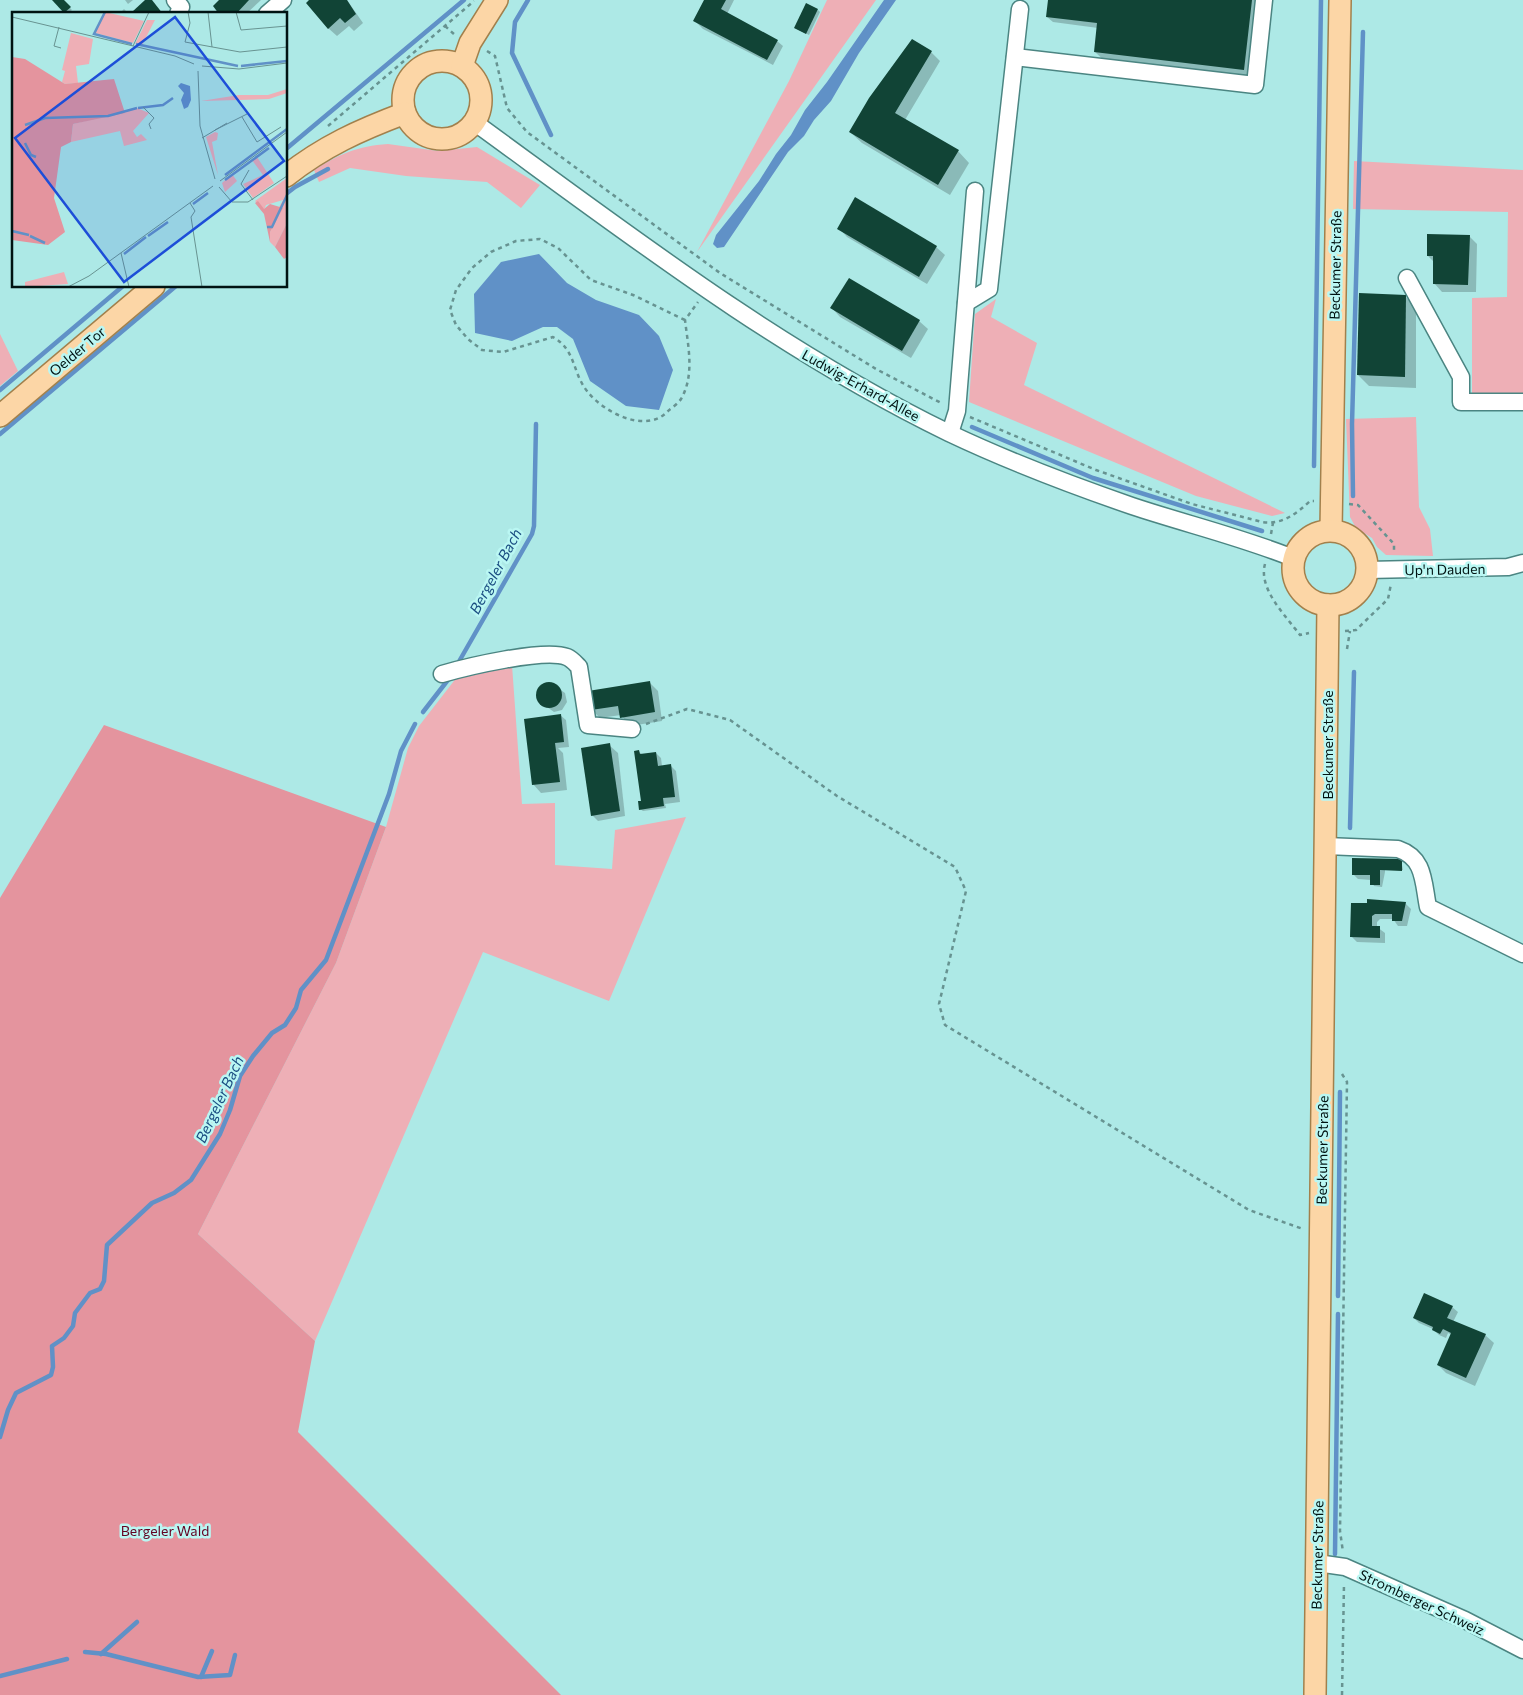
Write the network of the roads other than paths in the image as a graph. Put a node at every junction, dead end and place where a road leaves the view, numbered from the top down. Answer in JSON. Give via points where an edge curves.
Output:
{"nodes":[{"id":1,"x":175,"y":0,"type":"edge"},
{"id":2,"x":283,"y":0,"type":"edge"},
{"id":3,"x":497,"y":0,"type":"edge"},
{"id":4,"x":1264,"y":0,"type":"edge"},
{"id":5,"x":1340,"y":0,"type":"edge"},
{"id":6,"x":1020,"y":10,"type":"dead end"},
{"id":7,"x":179,"y":12,"type":"edge"},
{"id":8,"x":269,"y":12,"type":"edge"},
{"id":9,"x":1015,"y":57,"type":"junction"},
{"id":10,"x":462,"y":66,"type":"junction"},
{"id":11,"x":405,"y":113,"type":"junction"},
{"id":12,"x":474,"y":122,"type":"junction"},
{"id":13,"x":288,"y":174,"type":"edge"},
{"id":14,"x":975,"y":191,"type":"dead end"},
{"id":15,"x":1407,"y":278,"type":"dead end"},
{"id":16,"x":152,"y":288,"type":"edge"},
{"id":17,"x":966,"y":303,"type":"junction"},
{"id":18,"x":1523,"y":402,"type":"edge"},
{"id":19,"x":0,"y":416,"type":"edge"},
{"id":20,"x":950,"y":433,"type":"junction"},
{"id":21,"x":1331,"y":530,"type":"junction"},
{"id":22,"x":1293,"y":558,"type":"junction"},
{"id":23,"x":1523,"y":563,"type":"edge"},
{"id":24,"x":1367,"y":570,"type":"junction"},
{"id":25,"x":1328,"y":605,"type":"junction"},
{"id":26,"x":442,"y":674,"type":"dead end"},
{"id":27,"x":632,"y":729,"type":"road end"},
{"id":28,"x":1326,"y":846,"type":"junction"},
{"id":29,"x":1523,"y":954,"type":"edge"},
{"id":30,"x":1317,"y":1563,"type":"junction"},
{"id":31,"x":1523,"y":1650,"type":"edge"},
{"id":32,"x":1315,"y":1695,"type":"edge"}],
"edges":[{"from":1,"to":7,"type":"street","via":[[181,7]]},
{"from":2,"to":8,"type":"street"},
{"from":3,"to":10,"type":"main road","via":[[470,43]]},
{"from":4,"to":9,"type":"street","via":[[1255,85]]},
{"from":5,"to":21,"type":"main road","name":"Beckumer Straße"},
{"from":6,"to":9,"type":"street"},
{"from":9,"to":17,"type":"street","via":[[989,289]]},
{"from":10,"to":11,"type":"main road","via":[[449,61],[435,61],[412,74],[405,86]]},
{"from":10,"to":12,"type":"main road","via":[[470,72],[480,91],[481,102]]},
{"from":11,"to":12,"type":"main road","via":[[414,127],[429,137],[446,139],[462,134]]},
{"from":11,"to":13,"type":"main road","via":[[370,126],[315,154]]},
{"from":12,"to":20,"type":"street","name":"Ludwig-Erhard-Allee","via":[[760,327],[863,389]]},
{"from":14,"to":17,"type":"street"},
{"from":15,"to":18,"type":"street","via":[[1461,377],[1461,402]]},
{"from":16,"to":19,"type":"main road","name":"Oelder Tor"},
{"from":17,"to":20,"type":"street","via":[[957,411]]},
{"from":20,"to":22,"type":"street","name":"Ludwig-Erhard-Allee","via":[[1027,467],[1133,506]]},
{"from":21,"to":22,"type":"main road","via":[[1314,533],[1301,543]]},
{"from":21,"to":24,"type":"main road","via":[[1353,538],[1363,552]]},
{"from":22,"to":25,"type":"main road","via":[[1292,571],[1304,595]]},
{"from":23,"to":24,"type":"street","name":"Up'n Dauden","via":[[1508,568]]},
{"from":24,"to":25,"type":"main road","via":[[1355,595],[1342,603]]},
{"from":25,"to":28,"type":"main road","name":"Beckumer Straße"},
{"from":26,"to":27,"type":"street","via":[[549,655],[568,657],[579,667],[588,725]]},
{"from":28,"to":29,"type":"street","via":[[1398,849],[1410,853],[1418,862],[1428,907]]},
{"from":28,"to":30,"type":"main road","name":"Beckumer Straße"},
{"from":30,"to":31,"type":"street","name":"Stromberger Schweiz","via":[[1345,1567],[1465,1620]]},
{"from":30,"to":32,"type":"main road","name":"Beckumer Straße"}]}
